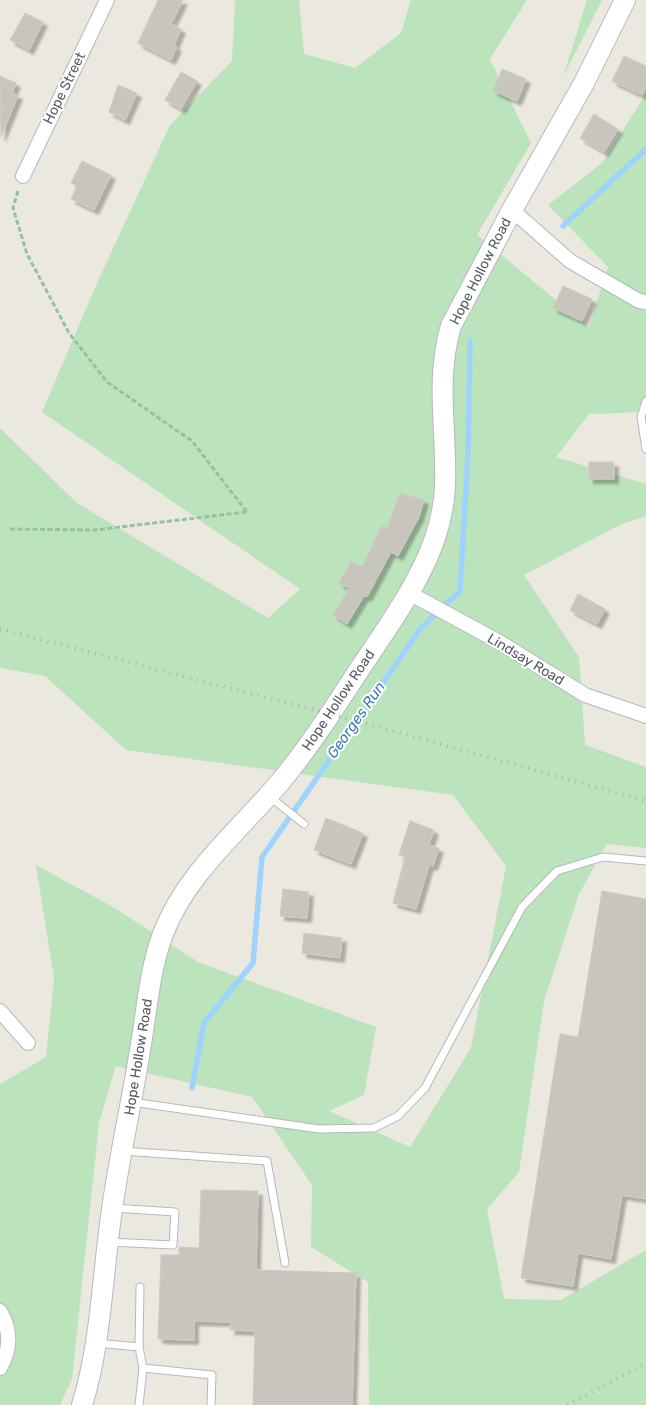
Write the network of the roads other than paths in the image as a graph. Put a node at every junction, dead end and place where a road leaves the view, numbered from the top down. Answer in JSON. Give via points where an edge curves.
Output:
{"nodes":[{"id":1,"x":107,"y":0,"type":"edge"},
{"id":2,"x":625,"y":0,"type":"edge"},
{"id":3,"x":23,"y":176,"type":"road end"},
{"id":4,"x":512,"y":210,"type":"junction"},
{"id":5,"x":646,"y":302,"type":"edge"},
{"id":6,"x":646,"y":401,"type":"edge"},
{"id":7,"x":646,"y":449,"type":"edge"},
{"id":8,"x":409,"y":592,"type":"junction"},
{"id":9,"x":646,"y":716,"type":"edge"},
{"id":10,"x":268,"y":796,"type":"junction"},
{"id":11,"x":304,"y":824,"type":"dead end"},
{"id":12,"x":646,"y":861,"type":"edge"},
{"id":13,"x":0,"y":1010,"type":"edge"},
{"id":14,"x":28,"y":1043,"type":"dead end"},
{"id":15,"x":131,"y":1102,"type":"junction"},
{"id":16,"x":122,"y":1151,"type":"junction"},
{"id":17,"x":112,"y":1208,"type":"junction"},
{"id":18,"x":108,"y":1242,"type":"junction"},
{"id":19,"x":285,"y":1263,"type":"dead end"},
{"id":20,"x":140,"y":1287,"type":"dead end"},
{"id":21,"x":0,"y":1311,"type":"edge"},
{"id":22,"x":96,"y":1343,"type":"junction"},
{"id":23,"x":139,"y":1347,"type":"junction"},
{"id":24,"x":0,"y":1368,"type":"edge"},
{"id":25,"x":143,"y":1368,"type":"junction"},
{"id":26,"x":82,"y":1405,"type":"edge"},
{"id":27,"x":139,"y":1405,"type":"edge"},
{"id":28,"x":211,"y":1405,"type":"edge"}],
"edges":[{"from":1,"to":3,"type":"street","name":"Hope Street"},
{"from":2,"to":4,"type":"main road","name":"Hope Hollow Road","via":[[584,83]]},
{"from":4,"to":5,"type":"street","via":[[570,261]]},
{"from":4,"to":8,"type":"main road","name":"Hope Hollow Road","via":[[458,311],[446,342],[442,375],[443,508],[432,548]]},
{"from":6,"to":7,"type":"lane","via":[[641,417]]},
{"from":8,"to":9,"type":"street","name":"Lindsay Road","via":[[585,695]]},
{"from":8,"to":10,"type":"main road","name":"Hope Hollow Road","via":[[337,704]]},
{"from":10,"to":11,"type":"lane"},
{"from":10,"to":15,"type":"main road","name":"Hope Hollow Road","via":[[190,884],[170,918],[157,952]]},
{"from":12,"to":15,"type":"lane","via":[[603,857],[557,871],[522,907],[425,1088],[398,1116],[374,1128],[319,1129]]},
{"from":13,"to":14,"type":"street"},
{"from":15,"to":16,"type":"main road","name":"Hope Hollow Road"},
{"from":16,"to":17,"type":"main road","name":"Hope Hollow Road"},
{"from":16,"to":19,"type":"lane","via":[[267,1161]]},
{"from":17,"to":18,"type":"main road","name":"Hope Hollow Road"},
{"from":17,"to":18,"type":"lane","via":[[176,1212],[173,1244]]},
{"from":18,"to":22,"type":"main road","name":"Hope Hollow Road"},
{"from":20,"to":23,"type":"lane"},
{"from":21,"to":24,"type":"street","via":[[7,1324],[9,1346]]},
{"from":22,"to":23,"type":"lane"},
{"from":22,"to":26,"type":"main road","name":"Hope Hollow Road"},
{"from":23,"to":25,"type":"lane"},
{"from":25,"to":27,"type":"lane"},
{"from":25,"to":28,"type":"lane","via":[[212,1375]]}]}
